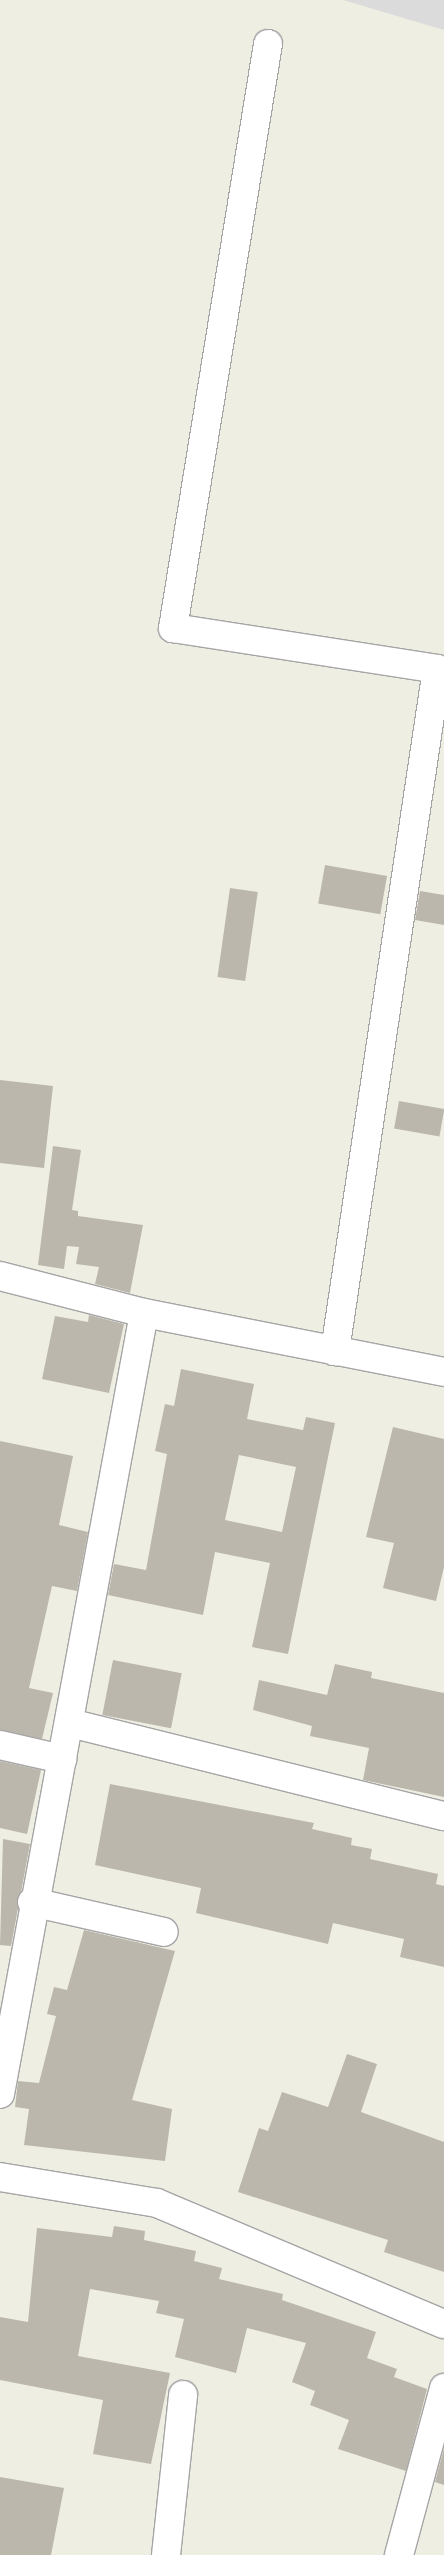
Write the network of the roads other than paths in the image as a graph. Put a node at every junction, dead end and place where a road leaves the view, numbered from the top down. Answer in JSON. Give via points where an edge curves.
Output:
{"nodes":[{"id":1,"x":268,"y":44,"type":"dead end"},
{"id":2,"x":0,"y":1276,"type":"edge"},
{"id":3,"x":144,"y":1313,"type":"junction"},
{"id":4,"x":335,"y":1351,"type":"junction"},
{"id":5,"x":444,"y":1372,"type":"edge"},
{"id":6,"x":70,"y":1723,"type":"junction"},
{"id":7,"x":0,"y":1745,"type":"edge"},
{"id":8,"x":62,"y":1759,"type":"junction"},
{"id":9,"x":444,"y":1816,"type":"edge"},
{"id":10,"x":32,"y":1902,"type":"junction"},
{"id":11,"x":164,"y":1932,"type":"dead end"},
{"id":12,"x":0,"y":2094,"type":"edge"},
{"id":13,"x":0,"y":2178,"type":"edge"},
{"id":14,"x":444,"y":2324,"type":"edge"},
{"id":15,"x":444,"y":2388,"type":"edge"},
{"id":16,"x":184,"y":2395,"type":"dead end"},
{"id":17,"x":166,"y":2555,"type":"edge"},
{"id":18,"x":400,"y":2555,"type":"edge"}],
"edges":[{"from":1,"to":4,"type":"street","via":[[173,628],[436,669]]},
{"from":2,"to":3,"type":"street"},
{"from":3,"to":4,"type":"street"},
{"from":3,"to":6,"type":"street"},
{"from":4,"to":5,"type":"street"},
{"from":6,"to":8,"type":"street"},
{"from":6,"to":9,"type":"street"},
{"from":7,"to":8,"type":"street"},
{"from":8,"to":10,"type":"street"},
{"from":10,"to":11,"type":"street"},
{"from":10,"to":12,"type":"street"},
{"from":13,"to":14,"type":"street","via":[[156,2203]]},
{"from":15,"to":18,"type":"street"},
{"from":16,"to":17,"type":"street"}]}
